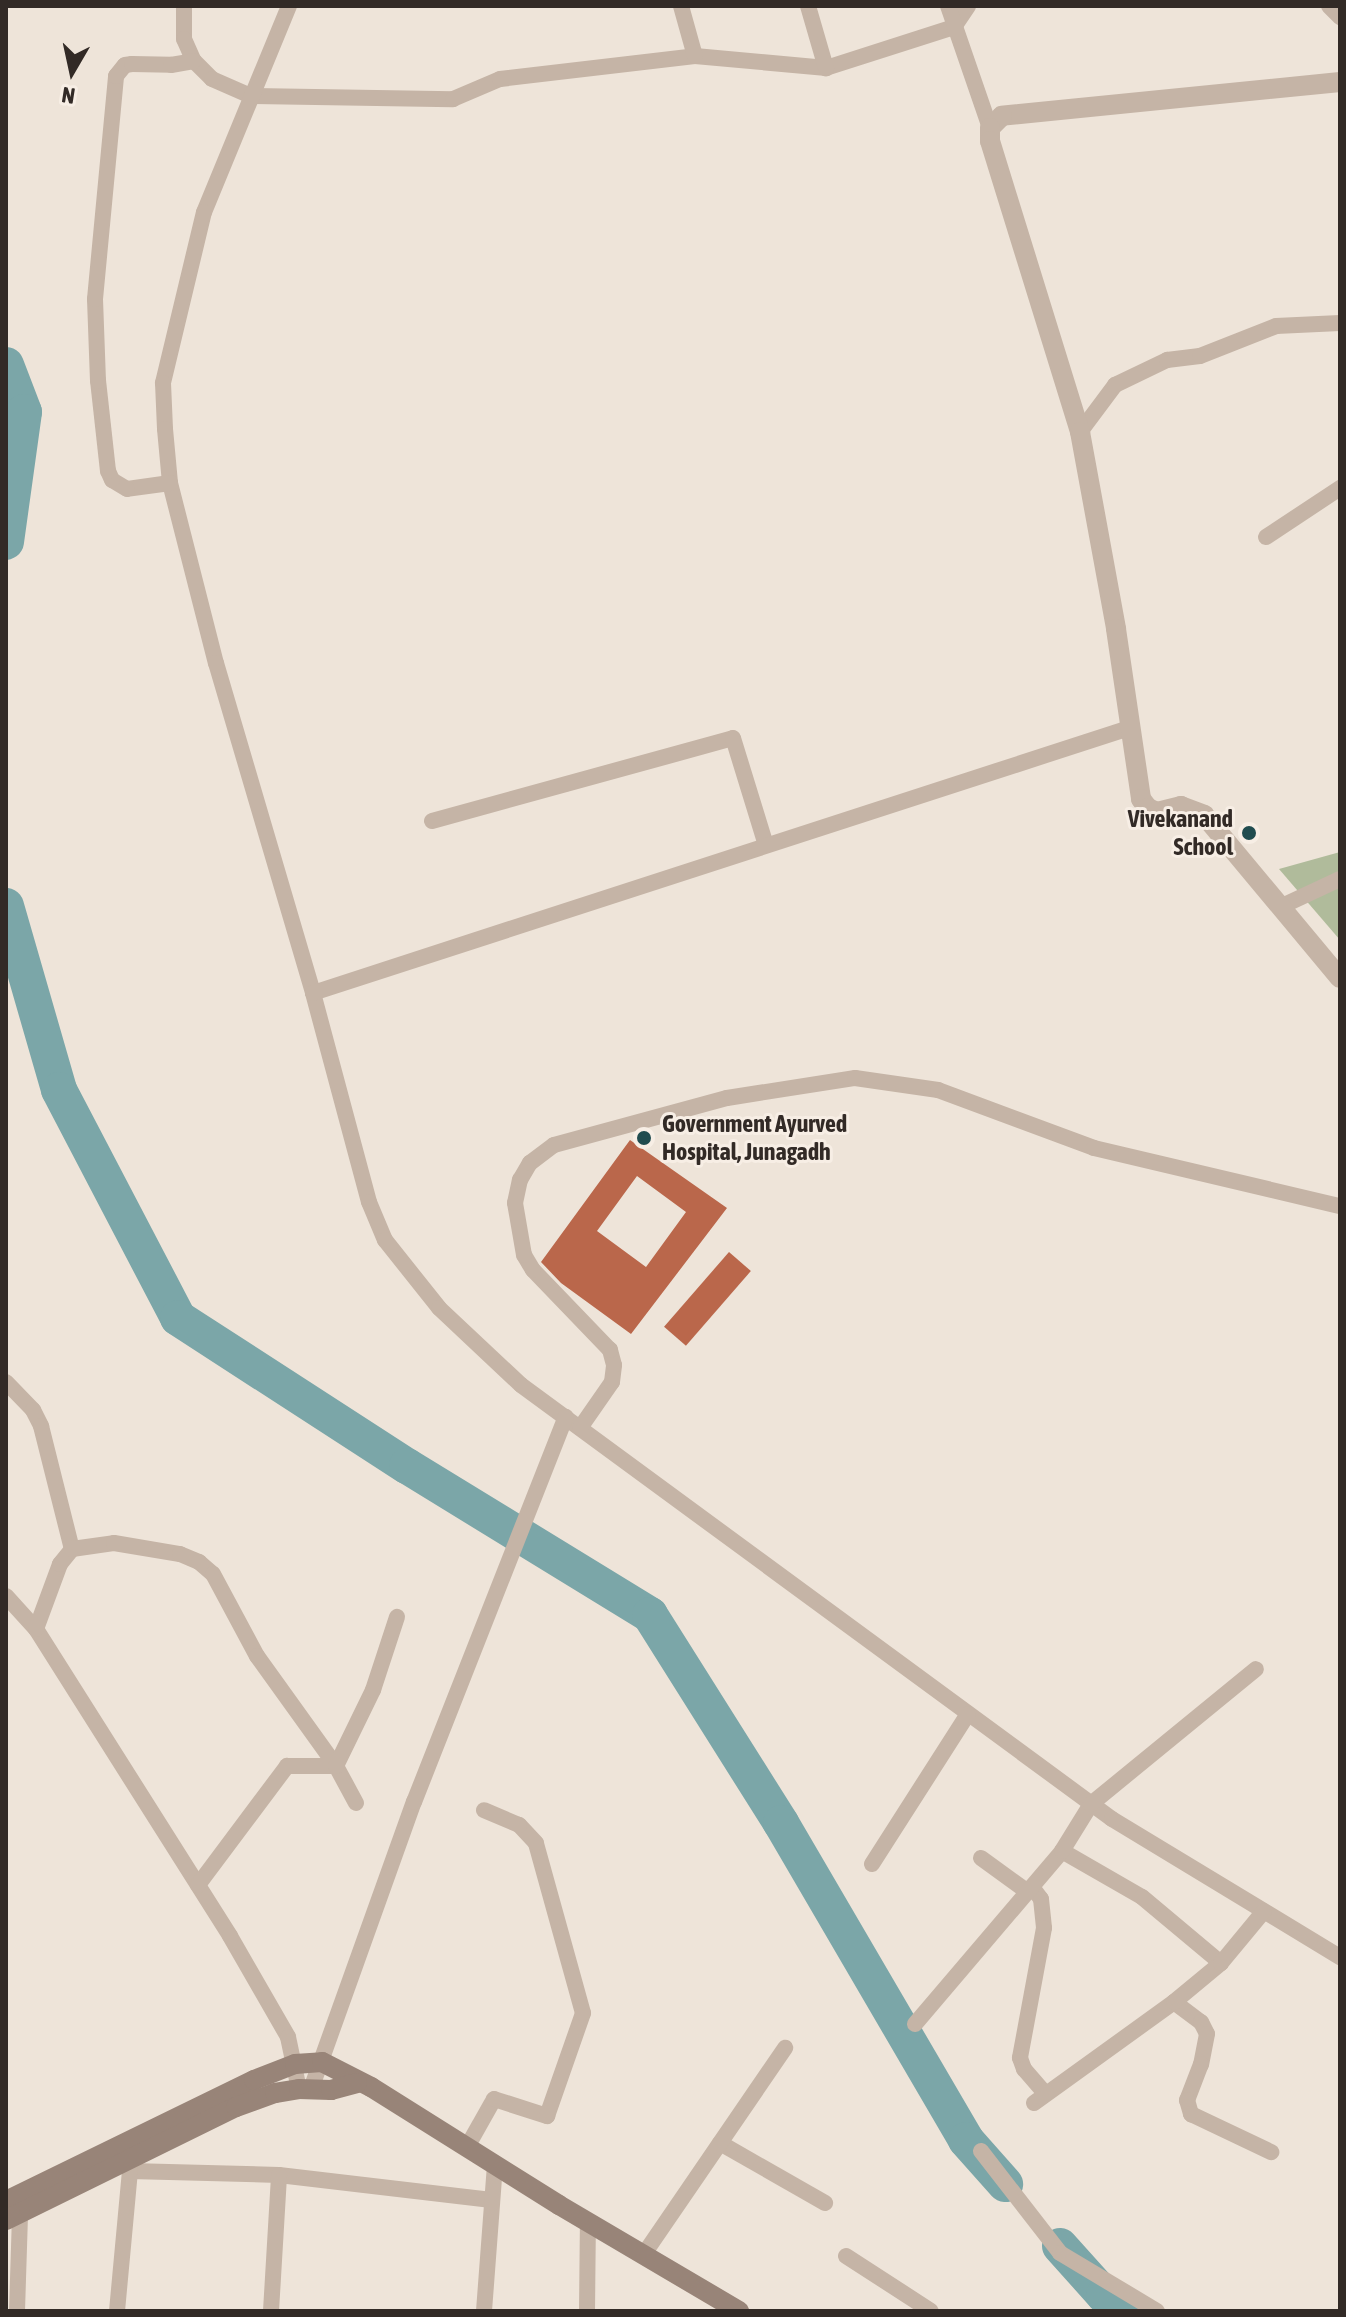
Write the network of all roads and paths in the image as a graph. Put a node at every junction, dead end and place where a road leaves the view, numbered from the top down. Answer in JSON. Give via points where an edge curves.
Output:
{"nodes":[{"id":1,"x":184,"y":6,"type":"edge"},
{"id":2,"x":289,"y":6,"type":"edge"},
{"id":3,"x":681,"y":6,"type":"edge"},
{"id":4,"x":808,"y":6,"type":"edge"},
{"id":5,"x":948,"y":6,"type":"edge"},
{"id":6,"x":968,"y":6,"type":"edge"},
{"id":7,"x":1329,"y":6,"type":"edge"},
{"id":8,"x":1340,"y":17,"type":"edge"},
{"id":9,"x":954,"y":27,"type":"junction"},
{"id":10,"x":695,"y":56,"type":"junction"},
{"id":11,"x":194,"y":61,"type":"junction"},
{"id":12,"x":826,"y":68,"type":"junction"},
{"id":13,"x":1340,"y":82,"type":"edge"},
{"id":14,"x":251,"y":96,"type":"junction"},
{"id":15,"x":990,"y":128,"type":"junction"},
{"id":16,"x":1340,"y":323,"type":"edge"},
{"id":17,"x":1080,"y":432,"type":"junction"},
{"id":18,"x":170,"y":483,"type":"junction"},
{"id":19,"x":1340,"y":488,"type":"edge"},
{"id":20,"x":1266,"y":537,"type":"dead end"},
{"id":21,"x":1132,"y":727,"type":"junction"},
{"id":22,"x":432,"y":821,"type":"dead end"},
{"id":23,"x":766,"y":845,"type":"junction"},
{"id":24,"x":1340,"y":879,"type":"edge"},
{"id":25,"x":1280,"y":907,"type":"junction"},
{"id":26,"x":1340,"y":978,"type":"edge"},
{"id":27,"x":313,"y":993,"type":"junction"},
{"id":28,"x":1340,"y":1206,"type":"edge"},
{"id":29,"x":6,"y":1382,"type":"edge"},
{"id":30,"x":566,"y":1417,"type":"junction"},
{"id":31,"x":580,"y":1428,"type":"junction"},
{"id":32,"x":72,"y":1549,"type":"junction"},
{"id":33,"x":6,"y":1596,"type":"edge"},
{"id":34,"x":397,"y":1617,"type":"dead end"},
{"id":35,"x":36,"y":1629,"type":"junction"},
{"id":36,"x":1256,"y":1669,"type":"dead end"},
{"id":37,"x":968,"y":1714,"type":"junction"},
{"id":38,"x":336,"y":1766,"type":"junction"},
{"id":39,"x":356,"y":1803,"type":"dead end"},
{"id":40,"x":1091,"y":1804,"type":"junction"},
{"id":41,"x":484,"y":1810,"type":"dead end"},
{"id":42,"x":1062,"y":1851,"type":"junction"},
{"id":43,"x":981,"y":1858,"type":"dead end"},
{"id":44,"x":872,"y":1864,"type":"dead end"},
{"id":45,"x":198,"y":1885,"type":"junction"},
{"id":46,"x":1030,"y":1890,"type":"junction"},
{"id":47,"x":1264,"y":1911,"type":"junction"},
{"id":48,"x":1340,"y":1957,"type":"edge"},
{"id":49,"x":1221,"y":1963,"type":"junction"},
{"id":50,"x":1174,"y":2002,"type":"junction"},
{"id":51,"x":915,"y":2024,"type":"dead end"},
{"id":52,"x":785,"y":2048,"type":"dead end"},
{"id":53,"x":322,"y":2062,"type":"junction"},
{"id":54,"x":295,"y":2064,"type":"junction"},
{"id":55,"x":357,"y":2083,"type":"junction"},
{"id":56,"x":305,"y":2089,"type":"junction"},
{"id":57,"x":720,"y":2143,"type":"junction"},
{"id":58,"x":467,"y":2147,"type":"junction"},
{"id":59,"x":981,"y":2151,"type":"dead end"},
{"id":60,"x":1271,"y":2152,"type":"dead end"},
{"id":61,"x":126,"y":2158,"type":"junction"},
{"id":62,"x":495,"y":2165,"type":"junction"},
{"id":63,"x":279,"y":2175,"type":"junction"},
{"id":64,"x":492,"y":2200,"type":"junction"},
{"id":65,"x":825,"y":2203,"type":"dead end"},
{"id":66,"x":11,"y":2211,"type":"edge"},
{"id":67,"x":588,"y":2222,"type":"junction"},
{"id":68,"x":644,"y":2254,"type":"junction"},
{"id":69,"x":846,"y":2256,"type":"dead end"},
{"id":70,"x":17,"y":2311,"type":"edge"},
{"id":71,"x":117,"y":2311,"type":"edge"},
{"id":72,"x":271,"y":2311,"type":"edge"},
{"id":73,"x":484,"y":2311,"type":"edge"},
{"id":74,"x":587,"y":2311,"type":"edge"},
{"id":75,"x":739,"y":2311,"type":"edge"},
{"id":76,"x":931,"y":2311,"type":"edge"},
{"id":77,"x":1157,"y":2311,"type":"edge"}],
"edges":[{"from":1,"to":11,"type":"street","via":[[184,39]]},
{"from":2,"to":14,"type":"street"},
{"from":3,"to":10,"type":"street"},
{"from":4,"to":12,"type":"street"},
{"from":5,"to":9,"type":"street"},
{"from":6,"to":9,"type":"street"},
{"from":7,"to":8,"type":"street"},
{"from":9,"to":12,"type":"street"},
{"from":9,"to":15,"type":"street"},
{"from":10,"to":12,"type":"street"},
{"from":10,"to":14,"type":"street","via":[[500,79],[453,99]]},
{"from":11,"to":14,"type":"street","via":[[212,79]]},
{"from":11,"to":18,"type":"street","via":[[125,65],[116,76],[95,299],[108,471],[127,489]]},
{"from":13,"to":15,"type":"street","via":[[1002,116]]},
{"from":14,"to":18,"type":"street","via":[[204,212],[163,383]]},
{"from":15,"to":17,"type":"street"},
{"from":16,"to":17,"type":"street","via":[[1276,326],[1200,356],[1167,360],[1115,385]]},
{"from":17,"to":21,"type":"street"},
{"from":18,"to":27,"type":"street","via":[[216,663]]},
{"from":19,"to":20,"type":"street"},
{"from":21,"to":23,"type":"street"},
{"from":21,"to":25,"type":"street","via":[[1141,799],[1148,808],[1157,812],[1181,806],[1204,815]]},
{"from":22,"to":23,"type":"street","via":[[733,738]]},
{"from":23,"to":27,"type":"street"},
{"from":24,"to":25,"type":"street"},
{"from":25,"to":26,"type":"street"},
{"from":27,"to":30,"type":"street","via":[[369,1202],[385,1240],[439,1308],[521,1385]]},
{"from":28,"to":31,"type":"street","via":[[1094,1148],[938,1090],[855,1078],[727,1098],[554,1145],[530,1163],[515,1203],[524,1255],[533,1270],[610,1350],[612,1382]]},
{"from":29,"to":32,"type":"street","via":[[41,1426]]},
{"from":30,"to":31,"type":"street"},
{"from":30,"to":53,"type":"street","via":[[414,1802]]},
{"from":31,"to":37,"type":"street"},
{"from":32,"to":35,"type":"street","via":[[60,1564]]},
{"from":32,"to":38,"type":"street","via":[[114,1543],[199,1562],[213,1574],[257,1656]]},
{"from":33,"to":35,"type":"street"},
{"from":34,"to":38,"type":"street","via":[[373,1690]]},
{"from":35,"to":45,"type":"street"},
{"from":36,"to":40,"type":"street"},
{"from":37,"to":40,"type":"street"},
{"from":37,"to":44,"type":"street"},
{"from":38,"to":39,"type":"street"},
{"from":38,"to":45,"type":"street","via":[[287,1766]]},
{"from":40,"to":42,"type":"street"},
{"from":40,"to":47,"type":"street"},
{"from":41,"to":58,"type":"street","via":[[519,1825],[536,1843],[583,2013],[547,2116],[494,2099]]},
{"from":42,"to":46,"type":"street"},
{"from":42,"to":49,"type":"street","via":[[1142,1897]]},
{"from":43,"to":46,"type":"street"},
{"from":45,"to":54,"type":"street","via":[[288,2037]]},
{"from":46,"to":50,"type":"street","via":[[1041,1899],[1044,1928],[1020,2058],[1040,2098]]},
{"from":46,"to":51,"type":"street"},
{"from":47,"to":48,"type":"street"},
{"from":47,"to":49,"type":"street"},
{"from":49,"to":50,"type":"street"},
{"from":50,"to":60,"type":"street","via":[[1201,2022],[1207,2034],[1187,2100],[1191,2114]]},
{"from":52,"to":57,"type":"street"},
{"from":53,"to":54,"type":"main road"},
{"from":53,"to":55,"type":"main road"},
{"from":53,"to":56,"type":"street"},
{"from":54,"to":56,"type":"street"},
{"from":54,"to":61,"type":"main road","via":[[254,2080]]},
{"from":55,"to":56,"type":"main road"},
{"from":55,"to":58,"type":"main road"},
{"from":56,"to":61,"type":"main road","via":[[236,2107]]},
{"from":57,"to":65,"type":"street"},
{"from":57,"to":68,"type":"street"},
{"from":58,"to":62,"type":"main road"},
{"from":59,"to":77,"type":"street","via":[[1060,2253]]},
{"from":61,"to":63,"type":"street"},
{"from":61,"to":66,"type":"main road"},
{"from":61,"to":71,"type":"street"},
{"from":62,"to":64,"type":"street"},
{"from":62,"to":67,"type":"main road"},
{"from":63,"to":64,"type":"street"},
{"from":63,"to":72,"type":"street"},
{"from":64,"to":73,"type":"street"},
{"from":66,"to":70,"type":"street"},
{"from":67,"to":68,"type":"main road"},
{"from":67,"to":74,"type":"street"},
{"from":68,"to":75,"type":"main road"},
{"from":69,"to":76,"type":"street"}]}
